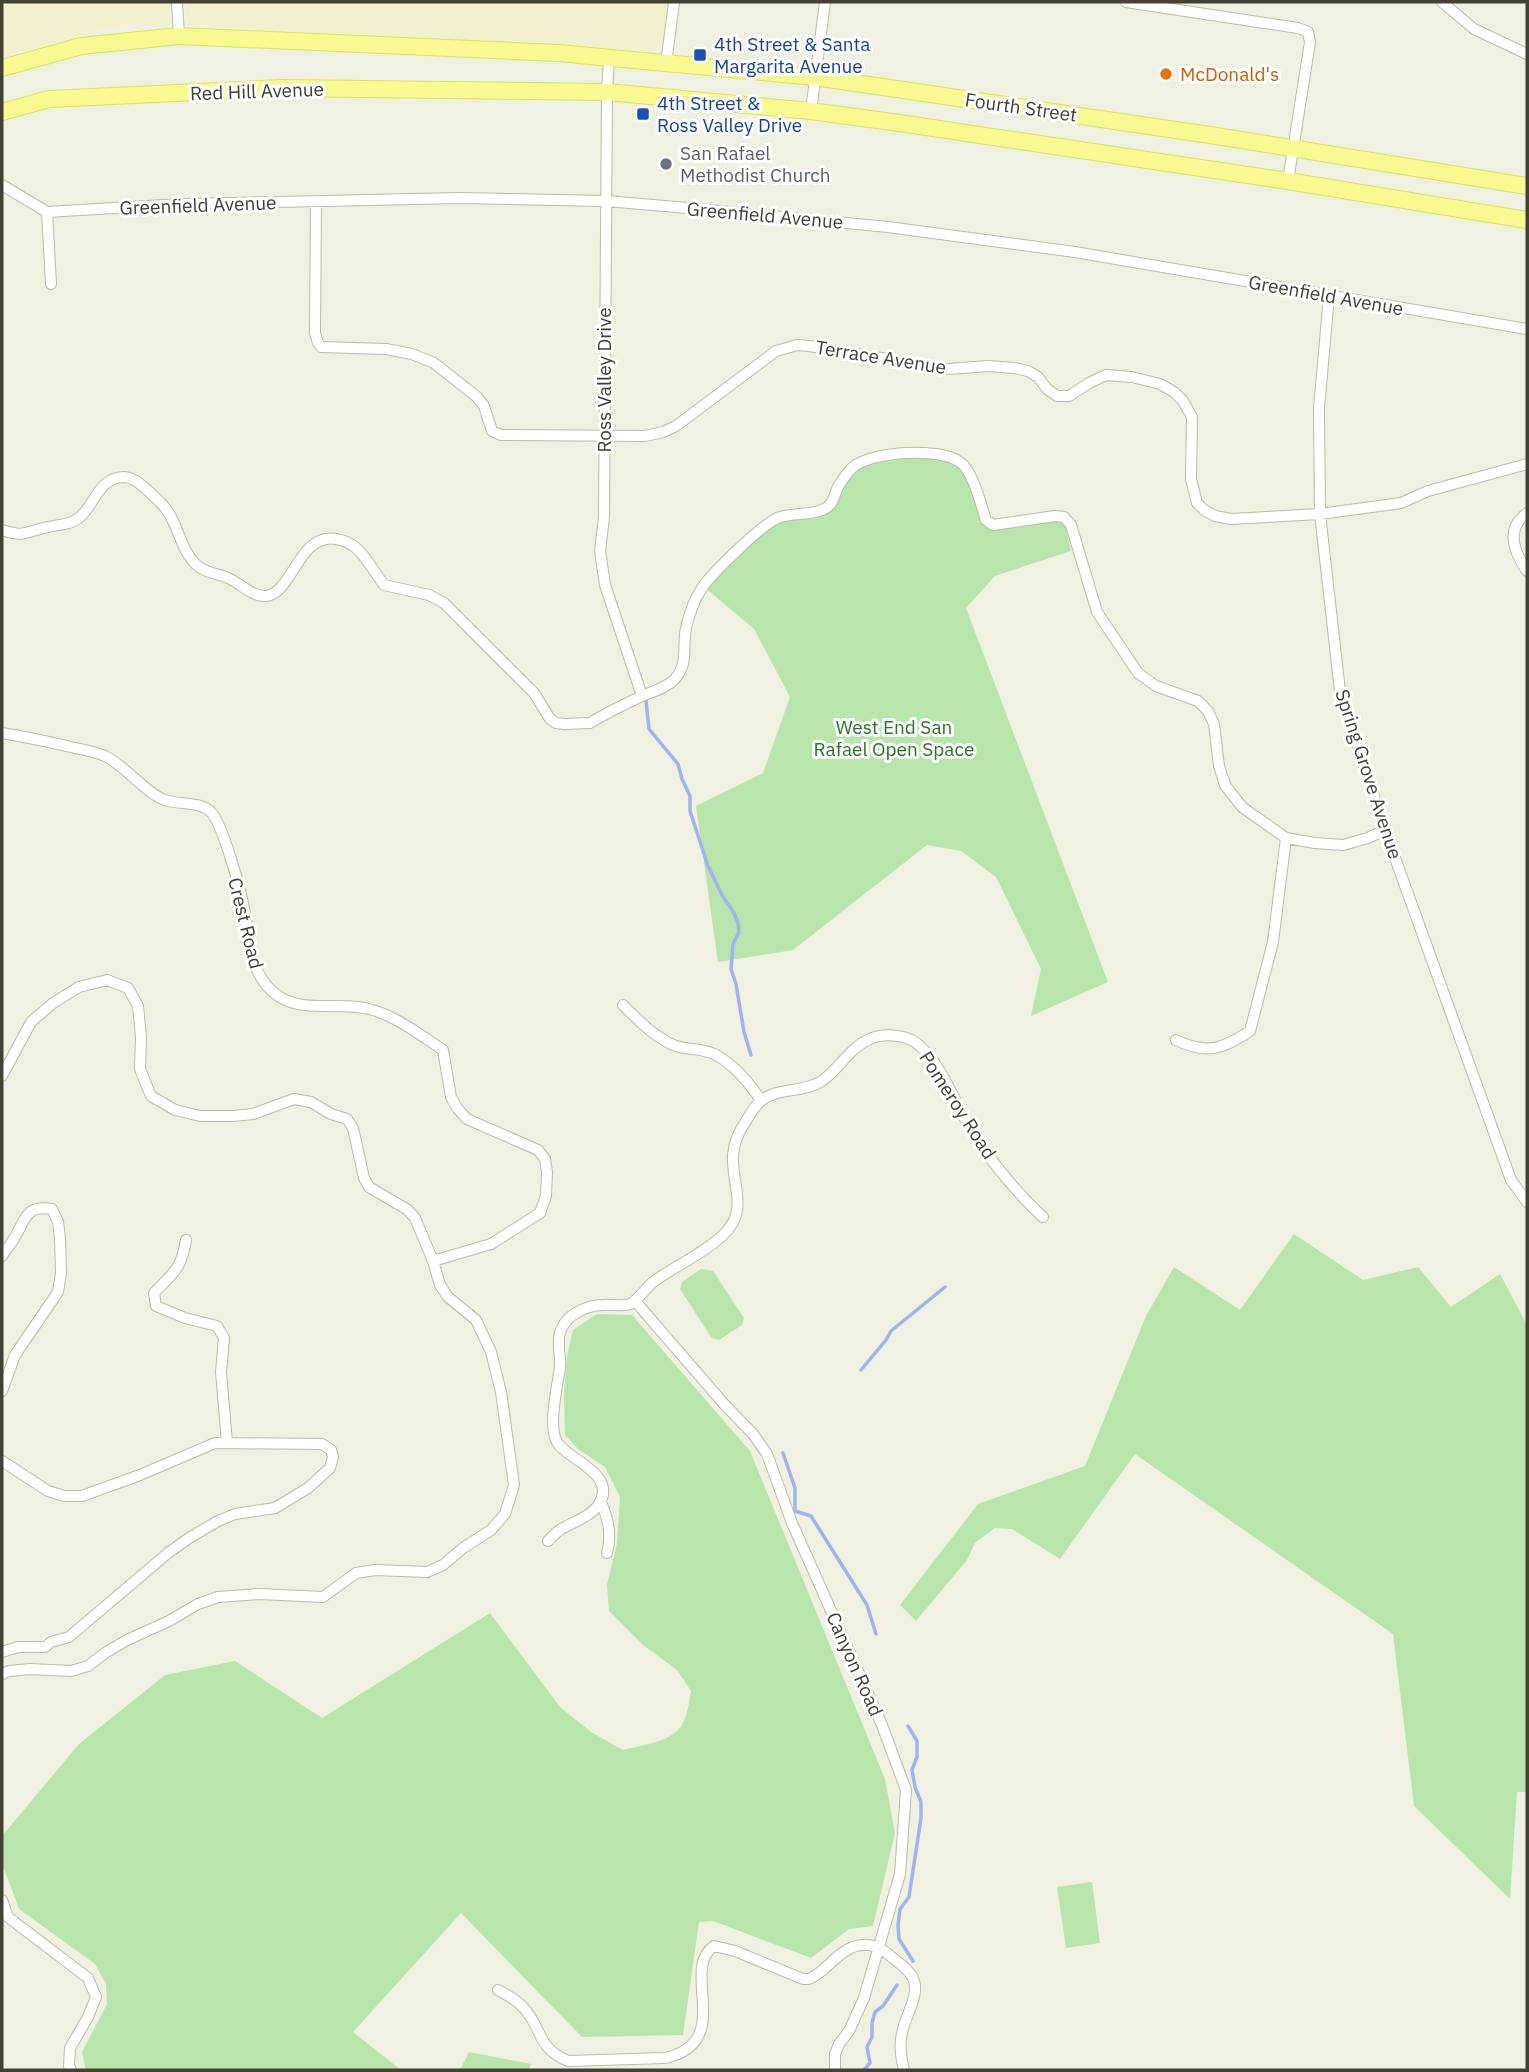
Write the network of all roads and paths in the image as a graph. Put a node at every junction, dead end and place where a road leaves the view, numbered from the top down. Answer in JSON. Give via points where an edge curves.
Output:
{"nodes":[{"id":1,"x":177,"y":2,"type":"edge"},
{"id":2,"x":674,"y":2,"type":"edge"},
{"id":3,"x":825,"y":2,"type":"edge"},
{"id":4,"x":1126,"y":2,"type":"edge"},
{"id":5,"x":1442,"y":2,"type":"edge"},
{"id":6,"x":179,"y":36,"type":"junction"},
{"id":7,"x":1527,"y":54,"type":"edge"},
{"id":8,"x":609,"y":58,"type":"junction"},
{"id":9,"x":666,"y":64,"type":"junction"},
{"id":10,"x":2,"y":68,"type":"edge"},
{"id":11,"x":815,"y":77,"type":"junction"},
{"id":12,"x":515,"y":91,"type":"joint"},
{"id":13,"x":607,"y":92,"type":"junction"},
{"id":14,"x":811,"y":111,"type":"junction"},
{"id":15,"x":2,"y":112,"type":"edge"},
{"id":16,"x":1294,"y":149,"type":"junction"},
{"id":17,"x":1288,"y":181,"type":"junction"},
{"id":18,"x":2,"y":185,"type":"edge"},
{"id":19,"x":1527,"y":186,"type":"edge"},
{"id":20,"x":606,"y":201,"type":"junction"},
{"id":21,"x":316,"y":202,"type":"junction"},
{"id":22,"x":47,"y":212,"type":"junction"},
{"id":23,"x":1527,"y":220,"type":"edge"},
{"id":24,"x":51,"y":284,"type":"dead end"},
{"id":25,"x":1329,"y":296,"type":"junction"},
{"id":26,"x":1527,"y":329,"type":"edge"},
{"id":27,"x":603,"y":436,"type":"junction"},
{"id":28,"x":1527,"y":464,"type":"edge"},
{"id":29,"x":1527,"y":513,"type":"edge"},
{"id":30,"x":1320,"y":514,"type":"junction"},
{"id":31,"x":2,"y":530,"type":"edge"},
{"id":32,"x":1527,"y":571,"type":"edge"},
{"id":33,"x":642,"y":696,"type":"junction"},
{"id":34,"x":2,"y":733,"type":"edge"},
{"id":35,"x":1385,"y":830,"type":"junction"},
{"id":36,"x":1286,"y":838,"type":"junction"},
{"id":37,"x":623,"y":1005,"type":"dead end"},
{"id":38,"x":1176,"y":1040,"type":"dead end"},
{"id":39,"x":2,"y":1076,"type":"edge"},
{"id":40,"x":761,"y":1100,"type":"junction"},
{"id":41,"x":1527,"y":1202,"type":"edge"},
{"id":42,"x":1043,"y":1217,"type":"dead end"},
{"id":43,"x":186,"y":1240,"type":"dead end"},
{"id":44,"x":2,"y":1256,"type":"edge"},
{"id":45,"x":433,"y":1261,"type":"junction"},
{"id":46,"x":635,"y":1301,"type":"junction"},
{"id":47,"x":2,"y":1391,"type":"edge"},
{"id":48,"x":227,"y":1443,"type":"junction"},
{"id":49,"x":2,"y":1460,"type":"edge"},
{"id":50,"x":601,"y":1502,"type":"junction"},
{"id":51,"x":548,"y":1541,"type":"dead end"},
{"id":52,"x":607,"y":1553,"type":"dead end"},
{"id":53,"x":2,"y":1652,"type":"edge"},
{"id":54,"x":2,"y":1674,"type":"edge"},
{"id":55,"x":2,"y":1900,"type":"edge"},
{"id":56,"x":880,"y":1947,"type":"junction"},
{"id":57,"x":498,"y":1990,"type":"dead end"},
{"id":58,"x":71,"y":2070,"type":"edge"},
{"id":59,"x":835,"y":2070,"type":"edge"},
{"id":60,"x":904,"y":2070,"type":"edge"}],
"edges":[{"from":1,"to":6,"type":"street"},
{"from":2,"to":9,"type":"street"},
{"from":3,"to":11,"type":"street"},
{"from":4,"to":16,"type":"street","via":[[1308,32]]},
{"from":5,"to":7,"type":"street","via":[[1474,29]]},
{"from":6,"to":8,"type":"main road","name":"Fourth Street"},
{"from":6,"to":10,"type":"main road","via":[[81,46]]},
{"from":8,"to":9,"type":"main road","name":"Fourth Street"},
{"from":8,"to":13,"type":"street","name":"Ross Valley Drive"},
{"from":9,"to":11,"type":"main road","name":"Fourth Street"},
{"from":11,"to":14,"type":"street"},
{"from":11,"to":16,"type":"main road","name":"Fourth Street"},
{"from":12,"to":13,"type":"main road","name":"Fourth Street"},
{"from":12,"to":15,"type":"main road","name":"Red Hill Avenue","via":[[267,89],[49,99]]},
{"from":13,"to":14,"type":"main road","name":"Fourth Street"},
{"from":13,"to":20,"type":"street","name":"Ross Valley Drive"},
{"from":14,"to":17,"type":"main road","name":"Fourth Street"},
{"from":16,"to":17,"type":"street"},
{"from":16,"to":19,"type":"main road","name":"Fourth Street"},
{"from":17,"to":23,"type":"main road","name":"Fourth Street"},
{"from":18,"to":22,"type":"street"},
{"from":20,"to":21,"type":"street","name":"Greenfield Avenue","via":[[460,198]]},
{"from":20,"to":25,"type":"street","name":"Greenfield Avenue","via":[[888,227],[1075,252]]},
{"from":20,"to":27,"type":"street","name":"Ross Valley Drive"},
{"from":21,"to":22,"type":"street","name":"Greenfield Avenue"},
{"from":21,"to":27,"type":"street","name":"Terrace Avenue","via":[[315,333],[321,347],[386,349],[434,363],[477,397],[492,431],[500,435]]},
{"from":22,"to":24,"type":"street"},
{"from":25,"to":26,"type":"street","name":"Greenfield Avenue"},
{"from":25,"to":30,"type":"street","name":"Spring Grove Avenue","via":[[1319,408]]},
{"from":27,"to":30,"type":"street","name":"Terrace Avenue","via":[[645,436],[676,426],[776,351],[797,345],[947,369],[1014,368],[1038,377],[1057,396],[1069,396],[1106,375],[1118,375],[1160,384],[1183,401],[1192,417],[1193,492],[1204,510],[1231,519]]},
{"from":27,"to":33,"type":"street","name":"Ross Valley Drive","via":[[601,567]]},
{"from":28,"to":30,"type":"street","name":"Terrace Avenue","via":[[1401,503]]},
{"from":29,"to":32,"type":"street","via":[[1514,527],[1513,539]]},
{"from":30,"to":35,"type":"street","name":"Spring Grove Avenue","via":[[1340,691]]},
{"from":31,"to":33,"type":"street","via":[[26,534],[74,521],[108,481],[134,479],[163,504],[184,549],[201,568],[256,594],[276,592],[319,540],[343,540],[356,547],[384,585],[444,603],[534,693],[556,723],[590,723]]},
{"from":33,"to":36,"type":"street","via":[[680,673],[685,630],[703,586],[767,524],[831,505],[845,475],[869,459],[944,455],[968,471],[986,520],[993,525],[1064,517],[1071,525],[1097,612],[1138,673],[1156,686],[1198,701],[1208,711],[1225,785],[1242,807]]},
{"from":34,"to":45,"type":"street","name":"Crest Road","via":[[105,756],[157,796],[212,813],[244,906],[251,958],[272,991],[299,1006],[370,1009],[403,1024],[443,1050],[451,1097],[467,1119],[538,1150],[547,1172],[540,1213],[491,1244]]},
{"from":35,"to":36,"type":"street","via":[[1343,845]]},
{"from":35,"to":41,"type":"street","name":"Spring Grove Avenue","via":[[1511,1180]]},
{"from":36,"to":38,"type":"street","via":[[1273,942],[1250,1031],[1214,1048],[1193,1048]]},
{"from":37,"to":40,"type":"street","via":[[663,1039],[713,1054],[729,1064]]},
{"from":39,"to":45,"type":"street","via":[[31,1022],[53,1003],[79,987],[107,980],[128,988],[138,1006],[140,1069],[151,1096],[175,1110],[200,1116],[253,1114],[294,1099],[347,1119],[369,1187],[415,1218]]},
{"from":40,"to":42,"type":"street","name":"Pomeroy Road","via":[[820,1082],[871,1038],[910,1040],[927,1054],[974,1136]]},
{"from":40,"to":46,"type":"street","via":[[734,1145],[738,1207],[728,1230],[654,1282]]},
{"from":43,"to":48,"type":"street","via":[[177,1271],[154,1293],[156,1306],[218,1326],[224,1338],[220,1372]]},
{"from":44,"to":47,"type":"street","via":[[25,1215],[40,1207],[52,1209],[60,1238],[58,1292],[15,1355]]},
{"from":45,"to":54,"type":"street","via":[[448,1297],[476,1320],[491,1352],[501,1392],[514,1485],[505,1514],[491,1530],[427,1572],[356,1573],[323,1597],[218,1597],[127,1640],[88,1666]]},
{"from":46,"to":50,"type":"street","via":[[585,1308],[565,1323],[559,1335],[556,1440],[600,1480]]},
{"from":46,"to":56,"type":"street","name":"Canyon Road","via":[[767,1454],[792,1523],[882,1725],[906,1790],[900,1874]]},
{"from":48,"to":49,"type":"street","via":[[215,1443],[82,1496],[48,1491]]},
{"from":48,"to":53,"type":"street","via":[[322,1444],[333,1457],[330,1468],[308,1488],[275,1508],[235,1514],[190,1538],[69,1637],[45,1647]]},
{"from":50,"to":51,"type":"street"},
{"from":50,"to":52,"type":"street","via":[[610,1533]]},
{"from":55,"to":58,"type":"street","via":[[8,1917],[88,1978],[96,1997],[70,2048]]},
{"from":56,"to":57,"type":"street","via":[[853,1947],[803,1979],[714,1946],[702,1967],[699,2034],[689,2049],[665,2058],[568,2061],[548,2049],[521,2005]]},
{"from":56,"to":59,"type":"street","name":"Canyon Road","via":[[864,1998],[835,2054]]},
{"from":56,"to":60,"type":"street","via":[[911,1975],[915,1986],[901,2035]]}]}
